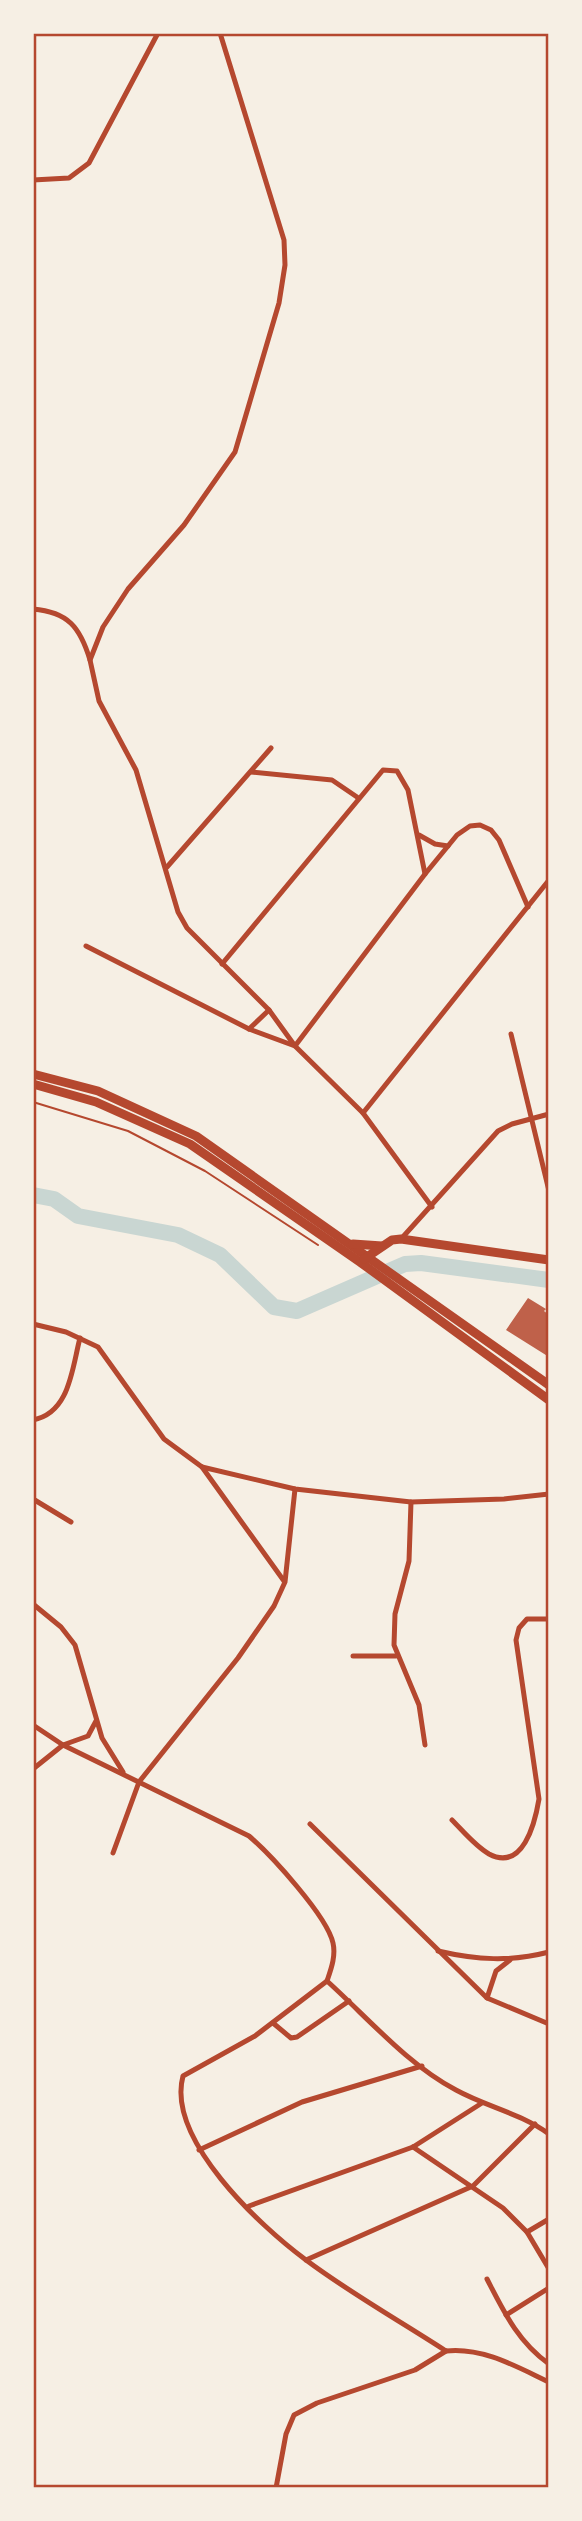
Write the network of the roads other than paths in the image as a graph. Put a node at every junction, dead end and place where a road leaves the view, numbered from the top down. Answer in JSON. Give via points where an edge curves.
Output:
{"nodes":[{"id":1,"x":158,"y":33,"type":"edge"},
{"id":2,"x":220,"y":33,"type":"edge"},
{"id":3,"x":33,"y":180,"type":"edge"},
{"id":4,"x":33,"y":609,"type":"edge"},
{"id":5,"x":90,"y":660,"type":"junction"},
{"id":6,"x":271,"y":748,"type":"dead end"},
{"id":7,"x":251,"y":772,"type":"junction"},
{"id":8,"x":357,"y":797,"type":"junction"},
{"id":9,"x":419,"y":834,"type":"junction"},
{"id":10,"x":448,"y":846,"type":"junction"},
{"id":11,"x":166,"y":867,"type":"junction"},
{"id":12,"x":425,"y":874,"type":"junction"},
{"id":13,"x":549,"y":880,"type":"edge"},
{"id":14,"x":528,"y":906,"type":"junction"},
{"id":15,"x":86,"y":946,"type":"dead end"},
{"id":16,"x":222,"y":964,"type":"junction"},
{"id":17,"x":269,"y":1010,"type":"junction"},
{"id":18,"x":249,"y":1029,"type":"junction"},
{"id":19,"x":512,"y":1034,"type":"dead end"},
{"id":20,"x":295,"y":1046,"type":"junction"},
{"id":21,"x":33,"y":1074,"type":"edge"},
{"id":22,"x":33,"y":1084,"type":"edge"},
{"id":23,"x":363,"y":1113,"type":"junction"},
{"id":24,"x":549,"y":1114,"type":"edge"},
{"id":25,"x":531,"y":1117,"type":"junction"},
{"id":26,"x":549,"y":1191,"type":"edge"},
{"id":27,"x":432,"y":1208,"type":"junction"},
{"id":28,"x":401,"y":1239,"type":"junction"},
{"id":29,"x":350,"y":1244,"type":"junction"},
{"id":30,"x":382,"y":1246,"type":"junction"},
{"id":31,"x":549,"y":1260,"type":"edge"},
{"id":32,"x":367,"y":1262,"type":"junction"},
{"id":33,"x":397,"y":1284,"type":"junction"},
{"id":34,"x":33,"y":1324,"type":"edge"},
{"id":35,"x":80,"y":1338,"type":"junction"},
{"id":36,"x":549,"y":1385,"type":"edge"},
{"id":37,"x":548,"y":1399,"type":"edge"},
{"id":38,"x":33,"y":1420,"type":"edge"},
{"id":39,"x":202,"y":1467,"type":"junction"},
{"id":40,"x":295,"y":1489,"type":"junction"},
{"id":41,"x":549,"y":1494,"type":"edge"},
{"id":42,"x":33,"y":1499,"type":"edge"},
{"id":43,"x":411,"y":1502,"type":"junction"},
{"id":44,"x":71,"y":1522,"type":"dead end"},
{"id":45,"x":285,"y":1582,"type":"junction"},
{"id":46,"x":33,"y":1604,"type":"edge"},
{"id":47,"x":549,"y":1619,"type":"edge"},
{"id":48,"x":353,"y":1656,"type":"dead end"},
{"id":49,"x":396,"y":1656,"type":"junction"},
{"id":50,"x":96,"y":1721,"type":"junction"},
{"id":51,"x":33,"y":1725,"type":"edge"},
{"id":52,"x":63,"y":1745,"type":"junction"},
{"id":53,"x":425,"y":1745,"type":"dead end"},
{"id":54,"x":33,"y":1769,"type":"edge"},
{"id":55,"x":123,"y":1772,"type":"junction"},
{"id":56,"x":139,"y":1782,"type":"junction"},
{"id":57,"x":452,"y":1820,"type":"dead end"},
{"id":58,"x":310,"y":1824,"type":"dead end"},
{"id":59,"x":113,"y":1853,"type":"dead end"},
{"id":60,"x":435,"y":1950,"type":"junction"},
{"id":61,"x":549,"y":1952,"type":"edge"},
{"id":62,"x":510,"y":1960,"type":"junction"},
{"id":63,"x":327,"y":1981,"type":"junction"},
{"id":64,"x":487,"y":1998,"type":"junction"},
{"id":65,"x":349,"y":2001,"type":"junction"},
{"id":66,"x":273,"y":2022,"type":"junction"},
{"id":67,"x":549,"y":2024,"type":"edge"},
{"id":68,"x":422,"y":2066,"type":"junction"},
{"id":69,"x":482,"y":2102,"type":"junction"},
{"id":70,"x":535,"y":2124,"type":"junction"},
{"id":71,"x":549,"y":2134,"type":"edge"},
{"id":72,"x":413,"y":2147,"type":"junction"},
{"id":73,"x":199,"y":2150,"type":"junction"},
{"id":74,"x":473,"y":2186,"type":"junction"},
{"id":75,"x":248,"y":2206,"type":"junction"},
{"id":76,"x":549,"y":2219,"type":"edge"},
{"id":77,"x":527,"y":2232,"type":"junction"},
{"id":78,"x":306,"y":2260,"type":"junction"},
{"id":79,"x":549,"y":2269,"type":"edge"},
{"id":80,"x":487,"y":2279,"type":"dead end"},
{"id":81,"x":549,"y":2288,"type":"edge"},
{"id":82,"x":506,"y":2315,"type":"junction"},
{"id":83,"x":446,"y":2351,"type":"junction"},
{"id":84,"x":549,"y":2364,"type":"edge"},
{"id":85,"x":549,"y":2382,"type":"edge"},
{"id":86,"x":276,"y":2488,"type":"edge"}],
"edges":[{"from":1,"to":3,"type":"street","via":[[89,163],[69,178]]},
{"from":2,"to":5,"type":"street","via":[[284,240],[280,294],[234,452],[184,526],[128,589],[103,627]]},
{"from":4,"to":5,"type":"street","via":[[63,615],[82,639]]},
{"from":5,"to":11,"type":"street","via":[[99,701],[136,770]]},
{"from":6,"to":7,"type":"street"},
{"from":7,"to":8,"type":"street","via":[[332,780]]},
{"from":7,"to":11,"type":"street"},
{"from":8,"to":9,"type":"street","via":[[383,770],[397,771],[408,790]]},
{"from":8,"to":16,"type":"street"},
{"from":9,"to":10,"type":"street"},
{"from":9,"to":12,"type":"street"},
{"from":10,"to":12,"type":"street"},
{"from":10,"to":14,"type":"street","via":[[470,826],[491,830]]},
{"from":11,"to":16,"type":"street","via":[[187,928]]},
{"from":12,"to":20,"type":"street"},
{"from":13,"to":14,"type":"street"},
{"from":14,"to":23,"type":"street"},
{"from":15,"to":18,"type":"street"},
{"from":16,"to":17,"type":"street"},
{"from":17,"to":18,"type":"street"},
{"from":17,"to":20,"type":"street"},
{"from":18,"to":20,"type":"street"},
{"from":19,"to":25,"type":"street"},
{"from":20,"to":23,"type":"street"},
{"from":21,"to":29,"type":"main road","via":[[98,1091],[196,1136]]},
{"from":22,"to":32,"type":"main road","via":[[96,1101],[190,1144]]},
{"from":23,"to":27,"type":"street"},
{"from":24,"to":25,"type":"street"},
{"from":25,"to":26,"type":"street"},
{"from":25,"to":27,"type":"street","via":[[498,1131]]},
{"from":27,"to":28,"type":"street"},
{"from":28,"to":30,"type":"main road"},
{"from":28,"to":31,"type":"main road"},
{"from":29,"to":30,"type":"main road"},
{"from":29,"to":32,"type":"main road"},
{"from":30,"to":32,"type":"main road"},
{"from":32,"to":33,"type":"main road"},
{"from":33,"to":36,"type":"main road"},
{"from":33,"to":37,"type":"main road"},
{"from":34,"to":35,"type":"street"},
{"from":35,"to":38,"type":"street","via":[[64,1396],[55,1411]]},
{"from":35,"to":39,"type":"street","via":[[106,1354],[164,1438]]},
{"from":39,"to":40,"type":"street"},
{"from":39,"to":45,"type":"street"},
{"from":40,"to":43,"type":"street"},
{"from":40,"to":45,"type":"street"},
{"from":41,"to":43,"type":"street"},
{"from":42,"to":44,"type":"street"},
{"from":43,"to":49,"type":"street","via":[[409,1561],[395,1614]]},
{"from":45,"to":56,"type":"street","via":[[238,1658]]},
{"from":46,"to":50,"type":"street","via":[[75,1645]]},
{"from":47,"to":57,"type":"street","via":[[527,1619],[516,1640],[539,1799],[523,1847],[512,1857],[500,1859],[486,1853]]},
{"from":48,"to":49,"type":"street"},
{"from":49,"to":53,"type":"street","via":[[419,1705]]},
{"from":50,"to":52,"type":"street","via":[[88,1736]]},
{"from":50,"to":55,"type":"street"},
{"from":51,"to":52,"type":"street"},
{"from":52,"to":54,"type":"street"},
{"from":52,"to":55,"type":"street"},
{"from":55,"to":56,"type":"street"},
{"from":56,"to":59,"type":"street"},
{"from":56,"to":63,"type":"street","via":[[249,1836],[270,1855],[330,1934],[334,1955]]},
{"from":58,"to":60,"type":"street"},
{"from":60,"to":62,"type":"street","via":[[474,1959]]},
{"from":60,"to":64,"type":"street"},
{"from":61,"to":62,"type":"street"},
{"from":62,"to":64,"type":"street","via":[[496,1970]]},
{"from":63,"to":65,"type":"street"},
{"from":63,"to":66,"type":"street"},
{"from":64,"to":67,"type":"street"},
{"from":65,"to":66,"type":"street","via":[[297,2037],[291,2038]]},
{"from":65,"to":68,"type":"street"},
{"from":66,"to":73,"type":"street","via":[[183,2076],[181,2097]]},
{"from":68,"to":69,"type":"street","via":[[454,2090]]},
{"from":68,"to":73,"type":"street","via":[[302,2102]]},
{"from":69,"to":70,"type":"street"},
{"from":69,"to":72,"type":"street"},
{"from":70,"to":71,"type":"street"},
{"from":70,"to":74,"type":"street"},
{"from":72,"to":74,"type":"street"},
{"from":72,"to":75,"type":"street"},
{"from":73,"to":75,"type":"street"},
{"from":74,"to":77,"type":"street"},
{"from":74,"to":78,"type":"street"},
{"from":75,"to":78,"type":"street"},
{"from":76,"to":77,"type":"street"},
{"from":77,"to":79,"type":"street"},
{"from":78,"to":83,"type":"street"},
{"from":80,"to":82,"type":"street"},
{"from":81,"to":82,"type":"street"},
{"from":82,"to":84,"type":"street","via":[[530,2350]]},
{"from":83,"to":85,"type":"street","via":[[481,2353]]},
{"from":83,"to":86,"type":"street","via":[[415,2370],[294,2415]]}]}
